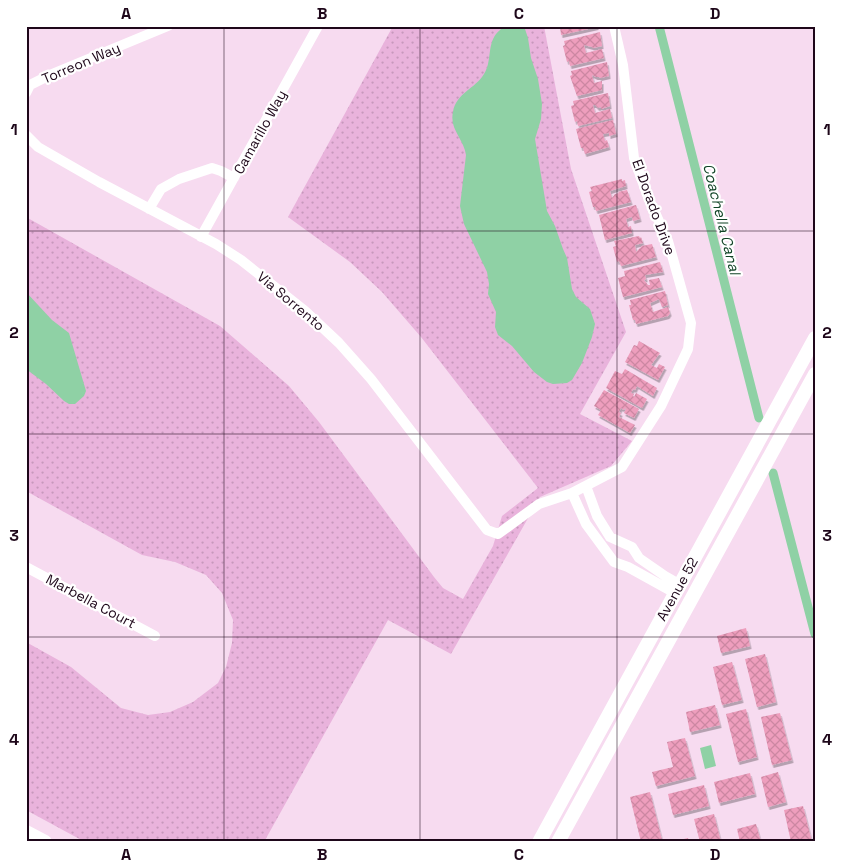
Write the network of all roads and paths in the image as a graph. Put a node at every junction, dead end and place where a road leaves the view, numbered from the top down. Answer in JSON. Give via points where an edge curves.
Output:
{"nodes":[{"id":1,"x":168,"y":26,"type":"edge"},
{"id":2,"x":318,"y":26,"type":"edge"},
{"id":3,"x":614,"y":26,"type":"edge"},
{"id":4,"x":26,"y":93,"type":"edge"},
{"id":5,"x":26,"y":134,"type":"edge"},
{"id":6,"x":234,"y":178,"type":"junction"},
{"id":7,"x":149,"y":209,"type":"junction"},
{"id":8,"x":201,"y":237,"type":"junction"},
{"id":9,"x":815,"y":338,"type":"edge"},
{"id":10,"x":815,"y":374,"type":"edge"},
{"id":11,"x":586,"y":486,"type":"junction"},
{"id":12,"x":572,"y":493,"type":"junction"},
{"id":13,"x":725,"y":502,"type":"junction"},
{"id":14,"x":498,"y":534,"type":"joint"},
{"id":15,"x":620,"y":541,"type":"junction"},
{"id":16,"x":609,"y":554,"type":"junction"},
{"id":17,"x":26,"y":566,"type":"edge"},
{"id":18,"x":702,"y":580,"type":"junction"},
{"id":19,"x":677,"y":588,"type":"junction"},
{"id":20,"x":156,"y":636,"type":"dead end"},
{"id":21,"x":658,"y":659,"type":"junction"},
{"id":22,"x":591,"y":746,"type":"junction"},
{"id":23,"x":570,"y":819,"type":"junction"},
{"id":24,"x":26,"y":832,"type":"edge"},
{"id":25,"x":45,"y":842,"type":"edge"},
{"id":26,"x":539,"y":842,"type":"edge"},
{"id":27,"x":558,"y":842,"type":"edge"}],
"edges":[{"from":1,"to":4,"type":"street","name":"Torreon Way","via":[[52,74],[30,85]]},
{"from":2,"to":6,"type":"street","name":"Camarillo Way"},
{"from":3,"to":11,"type":"street","name":"El Dorado Drive","via":[[623,65],[634,158],[668,241],[690,323],[688,349],[661,406],[622,467]]},
{"from":5,"to":7,"type":"street","name":"Via Sorrento","via":[[38,147]]},
{"from":6,"to":7,"type":"street","via":[[212,168],[179,179],[161,189]]},
{"from":6,"to":8,"type":"street","name":"Camarillo Way"},
{"from":7,"to":8,"type":"street","name":"Via Sorrento"},
{"from":8,"to":14,"type":"street","name":"Via Sorrento","via":[[241,260],[339,343],[487,530]]},
{"from":9,"to":13,"type":"main road","name":"Avenue 52"},
{"from":10,"to":18,"type":"main road","name":"Avenue 52"},
{"from":11,"to":12,"type":"street","name":"El Dorado Drive"},
{"from":11,"to":15,"type":"street","via":[[597,516],[610,536]]},
{"from":12,"to":14,"type":"street","name":"El Dorado Drive","via":[[539,504]]},
{"from":12,"to":16,"type":"street","via":[[586,524]]},
{"from":13,"to":18,"type":"main road","via":[[714,537],[696,569],[695,574]]},
{"from":13,"to":19,"type":"main road","name":"Avenue 52"},
{"from":15,"to":16,"type":"street"},
{"from":15,"to":19,"type":"street","via":[[632,547],[639,558]]},
{"from":16,"to":19,"type":"street","via":[[614,562]]},
{"from":17,"to":20,"type":"street","name":"Marbella Court"},
{"from":18,"to":21,"type":"main road","name":"Avenue 52"},
{"from":19,"to":21,"type":"main road","via":[[685,591],[666,628]]},
{"from":19,"to":22,"type":"main road","name":"Avenue 52"},
{"from":21,"to":23,"type":"main road","name":"Avenue 52"},
{"from":22,"to":23,"type":"main road","via":[[587,769],[564,812]]},
{"from":22,"to":26,"type":"main road","name":"Avenue 52"},
{"from":23,"to":27,"type":"main road","name":"Avenue 52"},
{"from":24,"to":25,"type":"main road"}]}
